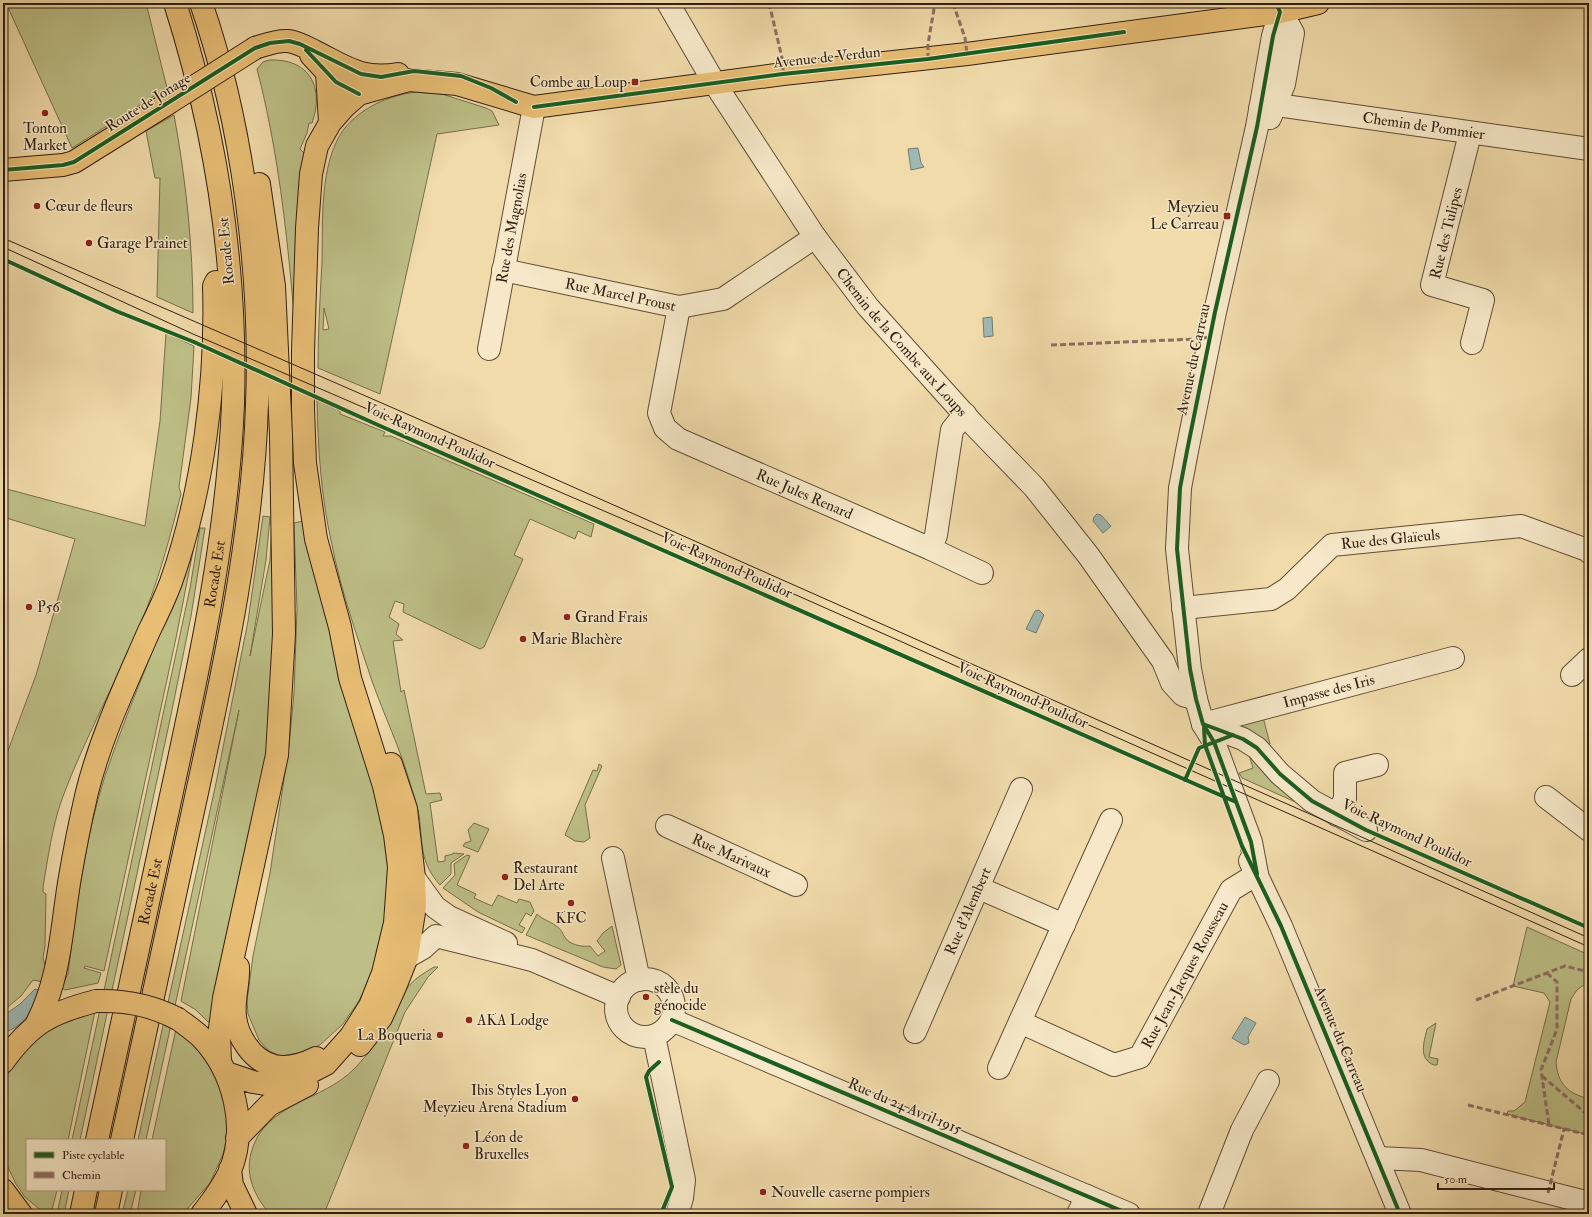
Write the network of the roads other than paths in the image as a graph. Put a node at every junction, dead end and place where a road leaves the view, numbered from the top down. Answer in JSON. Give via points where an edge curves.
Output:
{"nodes":[{"id":1,"x":175,"y":3,"type":"edge"},
{"id":2,"x":201,"y":3,"type":"edge"},
{"id":3,"x":668,"y":3,"type":"edge"},
{"id":4,"x":1318,"y":3,"type":"edge"},
{"id":5,"x":1278,"y":7,"type":"edge"},
{"id":6,"x":300,"y":44,"type":"junction"},
{"id":7,"x":327,"y":72,"type":"junction"},
{"id":8,"x":715,"y":84,"type":"junction"},
{"id":9,"x":224,"y":85,"type":"junction"},
{"id":10,"x":359,"y":94,"type":"junction"},
{"id":11,"x":525,"y":105,"type":"junction"},
{"id":12,"x":1268,"y":107,"type":"junction"},
{"id":13,"x":330,"y":123,"type":"junction"},
{"id":14,"x":1470,"y":134,"type":"junction"},
{"id":15,"x":1589,"y":149,"type":"edge"},
{"id":16,"x":3,"y":170,"type":"edge"},
{"id":17,"x":815,"y":237,"type":"junction"},
{"id":18,"x":228,"y":260,"type":"junction"},
{"id":19,"x":503,"y":270,"type":"junction"},
{"id":20,"x":679,"y":307,"type":"junction"},
{"id":21,"x":1472,"y":343,"type":"dead end"},
{"id":22,"x":489,"y":349,"type":"dead end"},
{"id":23,"x":965,"y":414,"type":"junction"},
{"id":24,"x":931,"y":549,"type":"junction"},
{"id":25,"x":1588,"y":549,"type":"edge"},
{"id":26,"x":982,"y":573,"type":"dead end"},
{"id":27,"x":1183,"y":608,"type":"junction"},
{"id":28,"x":340,"y":627,"type":"junction"},
{"id":29,"x":1454,"y":658,"type":"dead end"},
{"id":30,"x":1589,"y":659,"type":"edge"},
{"id":31,"x":1162,"y":661,"type":"junction"},
{"id":32,"x":1190,"y":669,"type":"junction"},
{"id":33,"x":1572,"y":675,"type":"dead end"},
{"id":34,"x":1196,"y":699,"type":"junction"},
{"id":35,"x":1203,"y":724,"type":"junction"},
{"id":36,"x":1377,"y":765,"type":"dead end"},
{"id":37,"x":1021,"y":790,"type":"dead end"},
{"id":38,"x":1546,"y":797,"type":"dead end"},
{"id":39,"x":1337,"y":815,"type":"junction"},
{"id":40,"x":1111,"y":820,"type":"dead end"},
{"id":41,"x":667,"y":826,"type":"dead end"},
{"id":42,"x":1366,"y":830,"type":"dead end"},
{"id":43,"x":1589,"y":830,"type":"edge"},
{"id":44,"x":613,"y":858,"type":"dead end"},
{"id":45,"x":1257,"y":874,"type":"junction"},
{"id":46,"x":796,"y":885,"type":"dead end"},
{"id":47,"x":979,"y":888,"type":"junction"},
{"id":48,"x":410,"y":912,"type":"junction"},
{"id":49,"x":1064,"y":925,"type":"junction"},
{"id":50,"x":436,"y":936,"type":"junction"},
{"id":51,"x":237,"y":942,"type":"junction"},
{"id":52,"x":407,"y":957,"type":"junction"},
{"id":53,"x":532,"y":960,"type":"junction"},
{"id":54,"x":639,"y":980,"type":"junction"},
{"id":55,"x":619,"y":997,"type":"junction"},
{"id":56,"x":672,"y":1020,"type":"junction"},
{"id":57,"x":1020,"y":1022,"type":"junction"},
{"id":58,"x":36,"y":1024,"type":"junction"},
{"id":59,"x":914,"y":1032,"type":"dead end"},
{"id":60,"x":350,"y":1036,"type":"junction"},
{"id":61,"x":654,"y":1036,"type":"junction"},
{"id":62,"x":10,"y":1042,"type":"edge"},
{"id":63,"x":3,"y":1062,"type":"edge"},
{"id":64,"x":223,"y":1067,"type":"junction"},
{"id":65,"x":999,"y":1068,"type":"dead end"},
{"id":66,"x":1268,"y":1081,"type":"dead end"},
{"id":67,"x":237,"y":1138,"type":"junction"},
{"id":68,"x":97,"y":1139,"type":"edge"},
{"id":69,"x":122,"y":1139,"type":"edge"},
{"id":70,"x":1378,"y":1158,"type":"junction"},
{"id":71,"x":230,"y":1170,"type":"junction"},
{"id":72,"x":86,"y":1191,"type":"edge"},
{"id":73,"x":111,"y":1191,"type":"edge"},
{"id":74,"x":1589,"y":1203,"type":"edge"},
{"id":75,"x":1083,"y":1205,"type":"edge"},
{"id":76,"x":81,"y":1214,"type":"edge"},
{"id":77,"x":106,"y":1214,"type":"edge"},
{"id":78,"x":202,"y":1214,"type":"edge"},
{"id":79,"x":246,"y":1214,"type":"edge"},
{"id":80,"x":677,"y":1214,"type":"edge"},
{"id":81,"x":1129,"y":1214,"type":"edge"},
{"id":82,"x":1209,"y":1214,"type":"edge"},
{"id":83,"x":1400,"y":1214,"type":"edge"}],
"edges":[{"from":1,"to":18,"type":"main road","name":"Rocade Est","via":[[205,108]]},
{"from":2,"to":9,"type":"main road","name":"Rocade Est","via":[[216,45]]},
{"from":3,"to":8,"type":"street","name":"Chemin de la Combe aux Loups"},
{"from":4,"to":5,"type":"main road","name":"Avenue de Verdun"},
{"from":5,"to":8,"type":"main road","name":"Avenue de Verdun","via":[[961,54]]},
{"from":5,"to":12,"type":"street","name":"Avenue du Carreau"},
{"from":6,"to":7,"type":"main road"},
{"from":6,"to":11,"type":"main road","name":"Route de Jonage","via":[[361,74],[381,77],[414,71],[461,76]]},
{"from":6,"to":16,"type":"main road","name":"Route de Jonage","bridge":true,"via":[[279,41],[255,48],[74,162]]},
{"from":7,"to":10,"type":"main road","via":[[336,82]]},
{"from":7,"to":13,"type":"main road"},
{"from":8,"to":11,"type":"main road","name":"Avenue de Verdun"},
{"from":8,"to":17,"type":"street","name":"Chemin de la Combe aux Loups"},
{"from":9,"to":51,"type":"main road","via":[[242,106],[259,184],[274,286],[284,626],[277,756]]},
{"from":9,"to":69,"type":"main road","name":"Rocade Est","via":[[246,193],[255,290],[258,404],[252,471],[238,582],[211,725]]},
{"from":10,"to":11,"type":"main road","name":"Avenue de Verdun","via":[[409,80],[457,84]]},
{"from":10,"to":13,"type":"main road"},
{"from":11,"to":19,"type":"street","name":"Rue des Magnolias"},
{"from":12,"to":14,"type":"street","name":"Chemin de Pommier"},
{"from":12,"to":27,"type":"street","name":"Avenue du Carreau","via":[[1273,114],[1254,141],[1209,342],[1180,488],[1177,550]]},
{"from":13,"to":28,"type":"main road","via":[[317,146],[311,174],[307,228],[303,409],[305,463],[316,539]]},
{"from":14,"to":15,"type":"street","name":"Chemin de Pommier"},
{"from":14,"to":21,"type":"street","name":"Rue des Tulipes","via":[[1432,285],[1483,300]]},
{"from":17,"to":20,"type":"street","name":"Rue Marcel Proust","via":[[723,299]]},
{"from":17,"to":23,"type":"street","name":"Chemin de la Combe aux Loups","via":[[868,307]]},
{"from":18,"to":58,"type":"main road","via":[[214,286],[215,315],[207,430],[192,507],[171,582],[105,732],[87,792],[69,882],[55,980],[46,1006]]},
{"from":18,"to":68,"type":"main road","name":"Rocade Est","via":[[233,403],[224,514],[215,576],[186,729]]},
{"from":19,"to":20,"type":"street","name":"Rue Marcel Proust"},
{"from":19,"to":22,"type":"street","name":"Rue des Magnolias"},
{"from":20,"to":24,"type":"street","name":"Rue Jules Renard","via":[[659,413],[665,428],[678,439]]},
{"from":23,"to":24,"type":"street","via":[[952,430],[936,535]]},
{"from":23,"to":31,"type":"street","name":"Chemin de la Combe aux Loups","via":[[1034,487],[1084,548]]},
{"from":24,"to":26,"type":"street","name":"Rue Jules Renard"},
{"from":25,"to":27,"type":"street","name":"Rue des Glaïeuls","via":[[1521,526],[1332,545],[1287,589],[1271,598]]},
{"from":27,"to":32,"type":"street","name":"Avenue du Carreau"},
{"from":28,"to":48,"type":"main road","via":[[350,678],[384,786]]},
{"from":28,"to":48,"type":"main road","via":[[362,681],[406,809],[414,878]]},
{"from":29,"to":35,"type":"street","name":"Impasse des Iris"},
{"from":30,"to":33,"type":"street"},
{"from":31,"to":32,"type":"street","via":[[1173,668]]},
{"from":31,"to":34,"type":"street","name":"Chemin de la Combe aux Loups","via":[[1172,683],[1183,695]]},
{"from":32,"to":34,"type":"street","name":"Avenue du Carreau"},
{"from":34,"to":35,"type":"street","name":"Avenue du Carreau"},
{"from":35,"to":39,"type":"street","name":"Voie Raymond Poulidor","via":[[1244,739],[1257,748],[1280,774],[1312,802]]},
{"from":35,"to":45,"type":"street","name":"Avenue du Carreau","via":[[1214,742],[1251,842]]},
{"from":36,"to":39,"type":"street","via":[[1345,773],[1345,799]]},
{"from":37,"to":47,"type":"street","name":"Rue d'Alembert"},
{"from":38,"to":43,"type":"street"},
{"from":39,"to":42,"type":"street","name":"Voie Raymond Poulidor"},
{"from":40,"to":49,"type":"street"},
{"from":41,"to":46,"type":"street","name":"Rue Marivaux"},
{"from":44,"to":54,"type":"street"},
{"from":45,"to":57,"type":"street","name":"Rue Jean-Jacques Rousseau","via":[[1231,890],[1140,1056],[1114,1065]]},
{"from":45,"to":70,"type":"street","name":"Avenue du Carreau"},
{"from":47,"to":49,"type":"street"},
{"from":47,"to":59,"type":"street","name":"Rue d'Alembert"},
{"from":48,"to":50,"type":"street"},
{"from":48,"to":52,"type":"main road"},
{"from":48,"to":53,"type":"street","via":[[449,917],[498,939]]},
{"from":48,"to":60,"type":"main road","via":[[370,1006]]},
{"from":49,"to":57,"type":"street"},
{"from":50,"to":52,"type":"street","via":[[423,948]]},
{"from":50,"to":53,"type":"street"},
{"from":51,"to":60,"type":"main road","via":[[239,976],[235,998],[236,1023],[247,1046],[260,1060],[274,1066],[291,1067],[326,1053]]},
{"from":51,"to":64,"type":"main road","via":[[224,998],[220,1036]]},
{"from":52,"to":67,"type":"main road","via":[[381,1018],[357,1049],[327,1074],[269,1105]]},
{"from":53,"to":55,"type":"street"},
{"from":54,"to":55,"type":"street","via":[[630,983]]},
{"from":54,"to":56,"type":"street","via":[[648,979],[665,986],[674,1002]]},
{"from":55,"to":61,"type":"street","via":[[617,1006],[621,1024],[640,1036]]},
{"from":56,"to":61,"type":"street"},
{"from":56,"to":75,"type":"street","name":"Rue du 24 Avril 1915"},
{"from":57,"to":65,"type":"street"},
{"from":58,"to":62,"type":"main road"},
{"from":58,"to":64,"type":"main road","bridge":true,"via":[[65,1009],[96,1001],[130,1002],[163,1011],[178,1019],[201,1038]]},
{"from":60,"to":64,"type":"main road","via":[[326,1064],[290,1083],[272,1085],[253,1082]]},
{"from":61,"to":80,"type":"street","via":[[684,1180]]},
{"from":62,"to":63,"type":"main road"},
{"from":64,"to":67,"type":"main road","via":[[236,1105]]},
{"from":66,"to":82,"type":"street","via":[[1242,1130]]},
{"from":67,"to":71,"type":"main road"},
{"from":70,"to":74,"type":"street","via":[[1421,1160]]},
{"from":70,"to":83,"type":"street","name":"Avenue du Carreau"},
{"from":71,"to":78,"type":"main road","via":[[218,1194]]},
{"from":71,"to":79,"type":"main road","via":[[232,1185]]},
{"from":72,"to":76,"type":"main road"},
{"from":73,"to":77,"type":"main road"},
{"from":75,"to":81,"type":"street","name":"Rue du 24 Avril 1915"}]}
